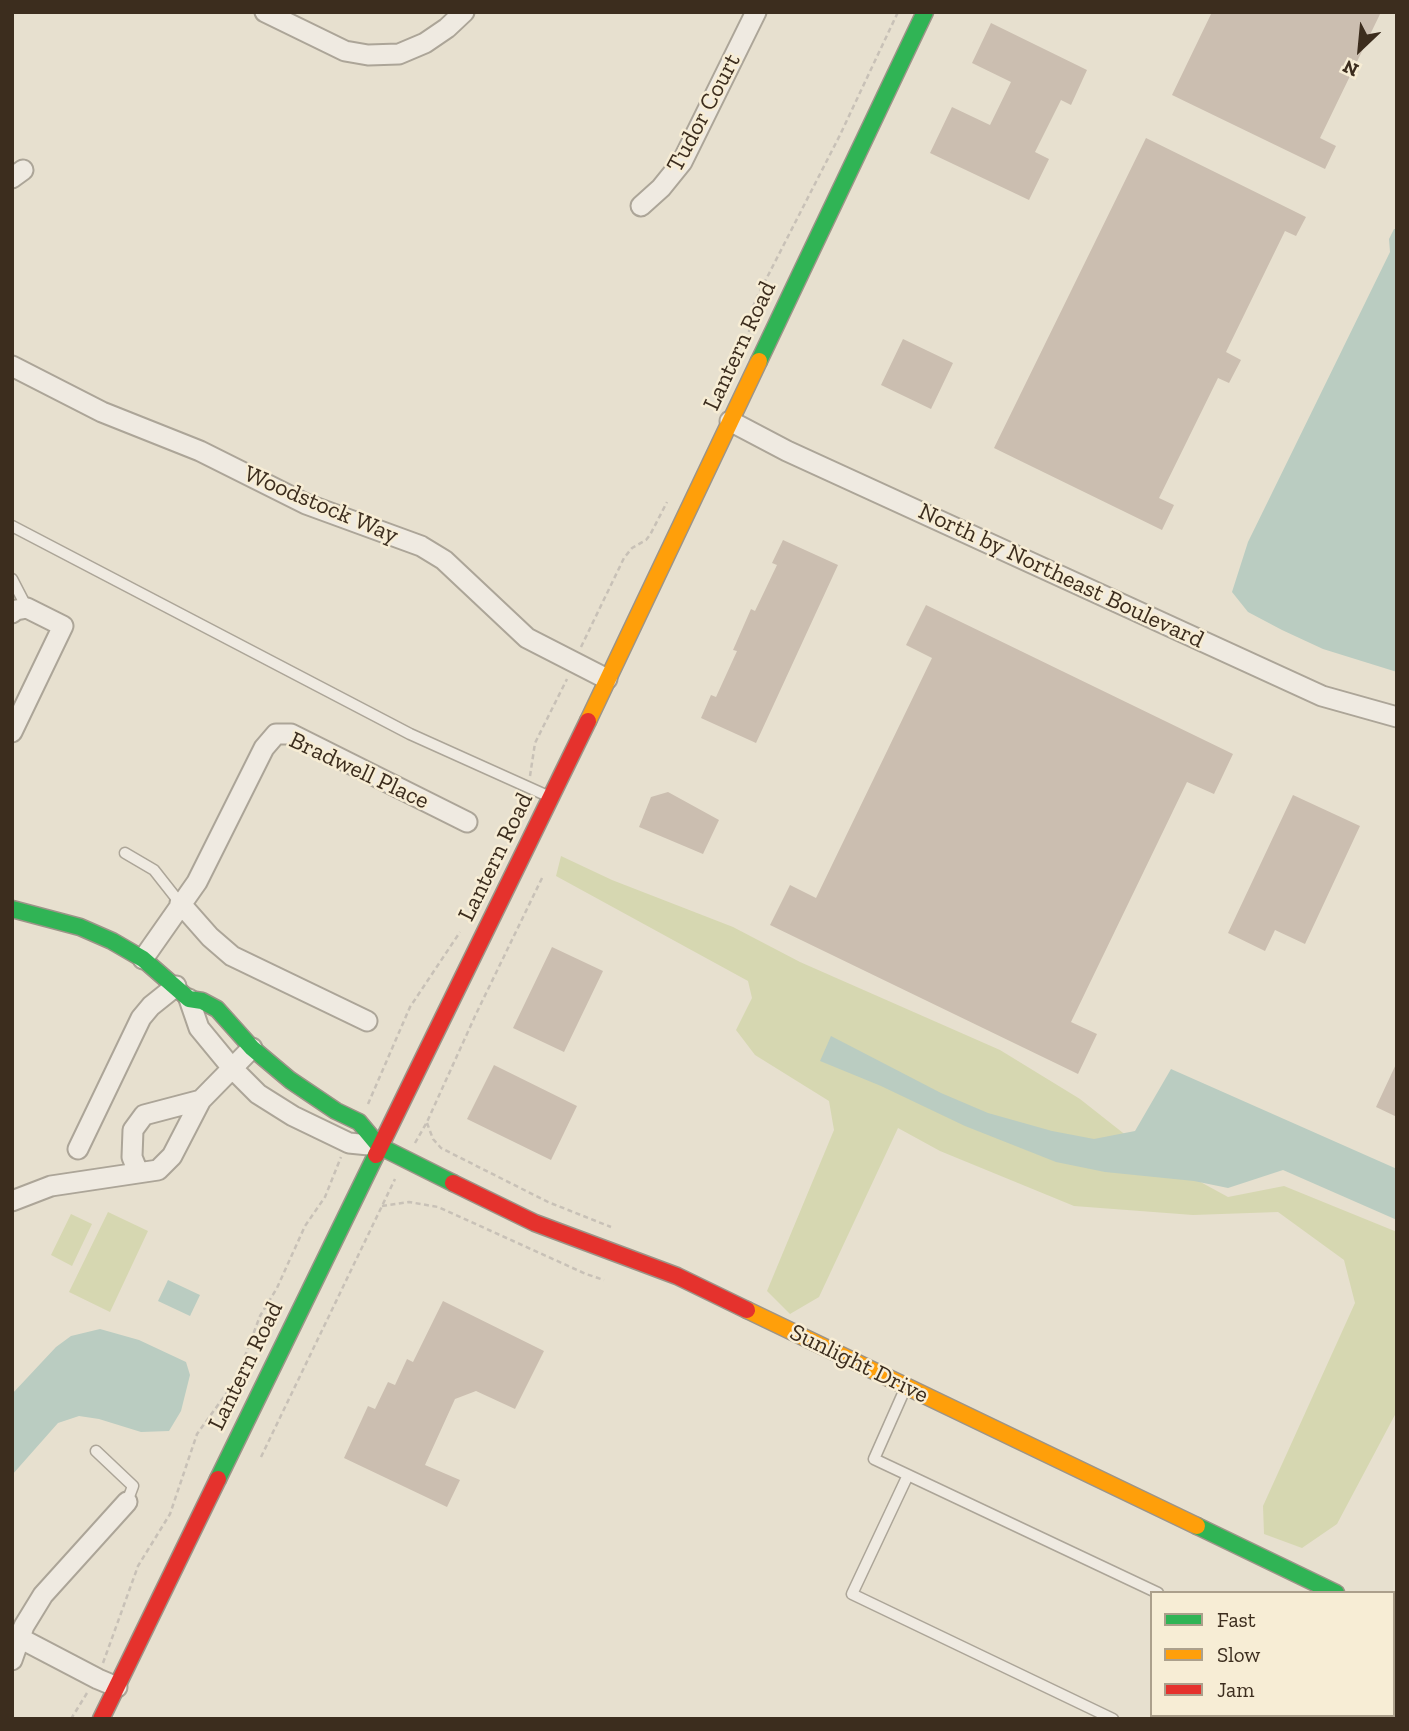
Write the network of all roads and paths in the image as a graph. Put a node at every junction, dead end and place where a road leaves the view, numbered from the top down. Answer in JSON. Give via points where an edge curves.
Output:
{"nodes":[{"id":1,"x":265,"y":12,"type":"edge"},
{"id":2,"x":464,"y":12,"type":"edge"},
{"id":3,"x":757,"y":12,"type":"edge"},
{"id":4,"x":898,"y":12,"type":"edge"},
{"id":5,"x":925,"y":12,"type":"edge"},
{"id":6,"x":641,"y":206,"type":"dead end"},
{"id":7,"x":747,"y":339,"type":"dead end"},
{"id":8,"x":12,"y":366,"type":"edge"},
{"id":9,"x":730,"y":421,"type":"junction"},
{"id":10,"x":670,"y":496,"type":"dead end"},
{"id":11,"x":12,"y":526,"type":"edge"},
{"id":12,"x":12,"y":579,"type":"edge"},
{"id":13,"x":20,"y":611,"type":"edge"},
{"id":14,"x":574,"y":663,"type":"junction"},
{"id":15,"x":607,"y":679,"type":"junction"},
{"id":16,"x":1397,"y":717,"type":"edge"},
{"id":17,"x":12,"y":732,"type":"edge"},
{"id":18,"x":530,"y":788,"type":"junction"},
{"id":19,"x":550,"y":797,"type":"junction"},
{"id":20,"x":467,"y":822,"type":"dead end"},
{"id":21,"x":125,"y":853,"type":"dead end"},
{"id":22,"x":180,"y":903,"type":"junction"},
{"id":23,"x":12,"y":909,"type":"edge"},
{"id":24,"x":462,"y":928,"type":"dead end"},
{"id":25,"x":142,"y":959,"type":"junction"},
{"id":26,"x":182,"y":993,"type":"junction"},
{"id":27,"x":367,"y":1021,"type":"dead end"},
{"id":28,"x":252,"y":1048,"type":"junction"},
{"id":29,"x":232,"y":1068,"type":"junction"},
{"id":30,"x":201,"y":1100,"type":"junction"},
{"id":31,"x":359,"y":1122,"type":"junction"},
{"id":32,"x":427,"y":1122,"type":"dead end"},
{"id":33,"x":349,"y":1143,"type":"junction"},
{"id":34,"x":379,"y":1146,"type":"junction"},
{"id":35,"x":78,"y":1149,"type":"dead end"},
{"id":36,"x":138,"y":1172,"type":"junction"},
{"id":37,"x":12,"y":1201,"type":"edge"},
{"id":38,"x":382,"y":1206,"type":"dead end"},
{"id":39,"x":610,"y":1227,"type":"dead end"},
{"id":40,"x":604,"y":1280,"type":"dead end"},
{"id":41,"x":906,"y":1387,"type":"junction"},
{"id":42,"x":96,"y":1451,"type":"dead end"},
{"id":43,"x":908,"y":1475,"type":"junction"},
{"id":44,"x":127,"y":1502,"type":"joint"},
{"id":45,"x":1315,"y":1588,"type":"edge"},
{"id":46,"x":1153,"y":1591,"type":"edge"},
{"id":47,"x":16,"y":1636,"type":"edge"},
{"id":48,"x":12,"y":1660,"type":"edge"},
{"id":49,"x":98,"y":1679,"type":"junction"},
{"id":50,"x":117,"y":1686,"type":"junction"},
{"id":51,"x":71,"y":1719,"type":"edge"},
{"id":52,"x":102,"y":1719,"type":"edge"},
{"id":53,"x":1113,"y":1719,"type":"edge"}],
"edges":[{"from":1,"to":2,"type":"street","via":[[345,51],[368,55],[399,54],[425,43]]},
{"from":3,"to":6,"type":"street","name":"Tudor Court","via":[[682,162]]},
{"from":4,"to":7,"type":"path","via":[[757,297]]},
{"from":5,"to":9,"type":"street","name":"Lantern Road"},
{"from":8,"to":14,"type":"street","name":"Woodstock Way","via":[[306,504],[421,546],[444,560],[527,638]]},
{"from":9,"to":15,"type":"street","name":"Lantern Road"},
{"from":9,"to":16,"type":"street","name":"North by Northeast Boulevard","via":[[1322,696]]},
{"from":10,"to":14,"type":"path","via":[[650,535],[624,558]]},
{"from":11,"to":18,"type":"lane","via":[[410,734]]},
{"from":12,"to":13,"type":"lane"},
{"from":13,"to":17,"type":"street","via":[[63,626]]},
{"from":14,"to":15,"type":"street","name":"Woodstock Way"},
{"from":14,"to":18,"type":"path","via":[[532,751]]},
{"from":15,"to":19,"type":"street","name":"Lantern Road"},
{"from":18,"to":19,"type":"lane"},
{"from":19,"to":34,"type":"street","name":"Lantern Road"},
{"from":20,"to":22,"type":"street","name":"Bradwell Place","via":[[290,734],[276,734],[264,748],[197,882]]},
{"from":21,"to":22,"type":"lane","via":[[155,870]]},
{"from":22,"to":25,"type":"street","name":"Bradwell Place"},
{"from":22,"to":27,"type":"street","via":[[232,956]]},
{"from":23,"to":25,"type":"street","via":[[80,927]]},
{"from":24,"to":31,"type":"path","via":[[404,1017]]},
{"from":25,"to":26,"type":"street"},
{"from":26,"to":28,"type":"street","via":[[217,1009]]},
{"from":26,"to":29,"type":"street","via":[[199,1028]]},
{"from":26,"to":35,"type":"street","via":[[151,1006],[141,1018]]},
{"from":28,"to":29,"type":"street"},
{"from":28,"to":31,"type":"street","via":[[313,1097]]},
{"from":29,"to":30,"type":"street"},
{"from":29,"to":33,"type":"street","via":[[273,1105]]},
{"from":30,"to":36,"type":"street","via":[[166,1163],[158,1170]]},
{"from":30,"to":36,"type":"street","via":[[144,1115],[133,1130],[132,1157]]},
{"from":31,"to":34,"type":"street"},
{"from":32,"to":39,"type":"path","via":[[441,1148],[548,1202]]},
{"from":33,"to":34,"type":"street"},
{"from":33,"to":49,"type":"path","via":[[260,1316],[236,1380],[197,1434],[170,1514],[138,1566]]},
{"from":34,"to":41,"type":"street","name":"Sunlight Drive","via":[[535,1223],[677,1276]]},
{"from":34,"to":50,"type":"street","name":"Lantern Road"},
{"from":36,"to":37,"type":"street","via":[[51,1186]]},
{"from":38,"to":40,"type":"path","via":[[409,1202],[438,1207]]},
{"from":41,"to":43,"type":"lane","via":[[874,1459]]},
{"from":41,"to":45,"type":"street","name":"Sunlight Drive"},
{"from":42,"to":44,"type":"lane","via":[[133,1486]]},
{"from":43,"to":46,"type":"lane"},
{"from":43,"to":53,"type":"lane","via":[[852,1594]]},
{"from":44,"to":47,"type":"street","via":[[43,1595]]},
{"from":47,"to":48,"type":"street"},
{"from":47,"to":49,"type":"street"},
{"from":49,"to":50,"type":"street"},
{"from":49,"to":51,"type":"path"},
{"from":50,"to":52,"type":"street","name":"Lantern Road"}]}
